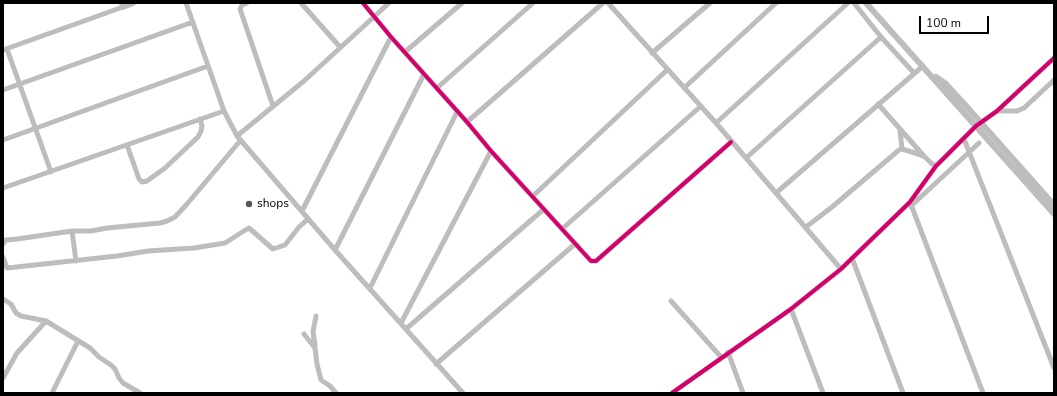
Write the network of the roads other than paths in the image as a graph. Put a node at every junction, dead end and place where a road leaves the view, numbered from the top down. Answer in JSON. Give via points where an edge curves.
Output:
{"nodes":[{"id":1,"x":133,"y":3,"type":"edge"},
{"id":2,"x":186,"y":3,"type":"edge"},
{"id":3,"x":247,"y":3,"type":"edge"},
{"id":4,"x":301,"y":3,"type":"edge"},
{"id":5,"x":363,"y":3,"type":"edge"},
{"id":6,"x":389,"y":3,"type":"edge"},
{"id":7,"x":462,"y":3,"type":"edge"},
{"id":8,"x":533,"y":3,"type":"edge"},
{"id":9,"x":603,"y":3,"type":"edge"},
{"id":10,"x":608,"y":3,"type":"edge"},
{"id":11,"x":710,"y":3,"type":"edge"},
{"id":12,"x":776,"y":3,"type":"edge"},
{"id":13,"x":848,"y":3,"type":"edge"},
{"id":14,"x":854,"y":3,"type":"edge"},
{"id":15,"x":866,"y":3,"type":"edge"},
{"id":16,"x":122,"y":5,"type":"edge"},
{"id":17,"x":374,"y":16,"type":"junction"},
{"id":18,"x":193,"y":22,"type":"junction"},
{"id":19,"x":391,"y":37,"type":"junction"},
{"id":20,"x":882,"y":37,"type":"junction"},
{"id":21,"x":340,"y":47,"type":"junction"},
{"id":22,"x":5,"y":49,"type":"edge"},
{"id":23,"x":405,"y":52,"type":"junction"},
{"id":24,"x":652,"y":53,"type":"junction"},
{"id":25,"x":1054,"y":58,"type":"edge"},
{"id":26,"x":208,"y":66,"type":"junction"},
{"id":27,"x":923,"y":66,"type":"junction"},
{"id":28,"x":667,"y":70,"type":"junction"},
{"id":29,"x":424,"y":74,"type":"junction"},
{"id":30,"x":914,"y":74,"type":"junction"},
{"id":31,"x":1054,"y":80,"type":"edge"},
{"id":32,"x":19,"y":84,"type":"junction"},
{"id":33,"x":437,"y":88,"type":"junction"},
{"id":34,"x":684,"y":88,"type":"junction"},
{"id":35,"x":3,"y":90,"type":"edge"},
{"id":36,"x":878,"y":104,"type":"junction"},
{"id":37,"x":273,"y":106,"type":"junction"},
{"id":38,"x":701,"y":106,"type":"junction"},
{"id":39,"x":224,"y":111,"type":"junction"},
{"id":40,"x":997,"y":111,"type":"junction"},
{"id":41,"x":457,"y":112,"type":"junction"},
{"id":42,"x":200,"y":119,"type":"junction"},
{"id":43,"x":468,"y":122,"type":"junction"},
{"id":44,"x":716,"y":123,"type":"junction"},
{"id":45,"x":978,"y":124,"type":"junction"},
{"id":46,"x":34,"y":128,"type":"junction"},
{"id":47,"x":900,"y":129,"type":"junction"},
{"id":48,"x":964,"y":138,"type":"junction"},
{"id":49,"x":239,"y":139,"type":"junction"},
{"id":50,"x":3,"y":140,"type":"edge"},
{"id":51,"x":731,"y":142,"type":"junction"},
{"id":52,"x":979,"y":143,"type":"dead end"},
{"id":53,"x":127,"y":145,"type":"junction"},
{"id":54,"x":902,"y":148,"type":"junction"},
{"id":55,"x":491,"y":151,"type":"junction"},
{"id":56,"x":970,"y":152,"type":"junction"},
{"id":57,"x":926,"y":157,"type":"junction"},
{"id":58,"x":746,"y":158,"type":"junction"},
{"id":59,"x":936,"y":166,"type":"junction"},
{"id":60,"x":51,"y":172,"type":"junction"},
{"id":61,"x":3,"y":188,"type":"edge"},
{"id":62,"x":776,"y":193,"type":"junction"},
{"id":63,"x":533,"y":196,"type":"junction"},
{"id":64,"x":910,"y":204,"type":"junction"},
{"id":65,"x":1054,"y":205,"type":"edge"},
{"id":66,"x":544,"y":209,"type":"junction"},
{"id":67,"x":302,"y":211,"type":"junction"},
{"id":68,"x":1054,"y":214,"type":"edge"},
{"id":69,"x":308,"y":218,"type":"junction"},
{"id":70,"x":806,"y":227,"type":"junction"},
{"id":71,"x":562,"y":228,"type":"junction"},
{"id":72,"x":72,"y":231,"type":"junction"},
{"id":73,"x":3,"y":244,"type":"edge"},
{"id":74,"x":575,"y":244,"type":"junction"},
{"id":75,"x":335,"y":250,"type":"junction"},
{"id":76,"x":3,"y":257,"type":"edge"},
{"id":77,"x":852,"y":258,"type":"junction"},
{"id":78,"x":76,"y":261,"type":"junction"},
{"id":79,"x":841,"y":269,"type":"junction"},
{"id":80,"x":370,"y":288,"type":"junction"},
{"id":81,"x":3,"y":299,"type":"edge"},
{"id":82,"x":671,"y":301,"type":"dead end"},
{"id":83,"x":791,"y":309,"type":"junction"},
{"id":84,"x":316,"y":316,"type":"dead end"},
{"id":85,"x":46,"y":322,"type":"junction"},
{"id":86,"x":401,"y":323,"type":"junction"},
{"id":87,"x":406,"y":329,"type":"junction"},
{"id":88,"x":304,"y":334,"type":"dead end"},
{"id":89,"x":78,"y":341,"type":"junction"},
{"id":90,"x":316,"y":348,"type":"junction"},
{"id":91,"x":728,"y":352,"type":"junction"},
{"id":92,"x":721,"y":357,"type":"junction"},
{"id":93,"x":436,"y":364,"type":"junction"},
{"id":94,"x":1054,"y":368,"type":"edge"},
{"id":95,"x":3,"y":378,"type":"edge"},
{"id":96,"x":52,"y":393,"type":"edge"},
{"id":97,"x":140,"y":393,"type":"edge"},
{"id":98,"x":336,"y":393,"type":"edge"},
{"id":99,"x":463,"y":393,"type":"edge"},
{"id":100,"x":672,"y":393,"type":"edge"},
{"id":101,"x":743,"y":393,"type":"edge"},
{"id":102,"x":823,"y":393,"type":"edge"},
{"id":103,"x":903,"y":393,"type":"edge"},
{"id":104,"x":983,"y":393,"type":"edge"}],
"edges":[{"from":1,"to":16,"type":"street"},
{"from":2,"to":18,"type":"street"},
{"from":3,"to":37,"type":"street","via":[[240,9]]},
{"from":4,"to":21,"type":"street"},
{"from":5,"to":17,"type":"street"},
{"from":6,"to":17,"type":"street"},
{"from":7,"to":23,"type":"street"},
{"from":8,"to":33,"type":"street"},
{"from":9,"to":43,"type":"street"},
{"from":10,"to":24,"type":"street"},
{"from":11,"to":24,"type":"street"},
{"from":12,"to":34,"type":"street"},
{"from":13,"to":44,"type":"street"},
{"from":14,"to":20,"type":"street"},
{"from":15,"to":27,"type":"street"},
{"from":16,"to":22,"type":"street"},
{"from":17,"to":19,"type":"street"},
{"from":17,"to":21,"type":"street"},
{"from":18,"to":26,"type":"street"},
{"from":18,"to":32,"type":"street"},
{"from":19,"to":23,"type":"street"},
{"from":19,"to":67,"type":"street"},
{"from":20,"to":30,"type":"street"},
{"from":20,"to":58,"type":"street"},
{"from":21,"to":37,"type":"street"},
{"from":22,"to":32,"type":"street"},
{"from":23,"to":29,"type":"street"},
{"from":24,"to":28,"type":"street"},
{"from":25,"to":40,"type":"street"},
{"from":26,"to":39,"type":"street"},
{"from":26,"to":46,"type":"street"},
{"from":27,"to":30,"type":"street"},
{"from":27,"to":45,"type":"street"},
{"from":28,"to":34,"type":"street"},
{"from":28,"to":63,"type":"street"},
{"from":29,"to":33,"type":"street"},
{"from":29,"to":75,"type":"street"},
{"from":30,"to":36,"type":"street"},
{"from":31,"to":40,"type":"street","via":[[1024,108],[1017,111]]},
{"from":32,"to":35,"type":"street"},
{"from":32,"to":46,"type":"street"},
{"from":33,"to":41,"type":"street"},
{"from":34,"to":38,"type":"street"},
{"from":36,"to":47,"type":"street"},
{"from":36,"to":62,"type":"street"},
{"from":37,"to":49,"type":"street"},
{"from":38,"to":44,"type":"street"},
{"from":38,"to":71,"type":"street"},
{"from":39,"to":42,"type":"street"},
{"from":39,"to":49,"type":"street"},
{"from":40,"to":45,"type":"street"},
{"from":41,"to":43,"type":"street"},
{"from":41,"to":80,"type":"street"},
{"from":42,"to":53,"type":"street"},
{"from":42,"to":53,"type":"street","via":[[202,131],[198,137],[148,181],[142,182],[139,179]]},
{"from":43,"to":55,"type":"street"},
{"from":44,"to":51,"type":"street"},
{"from":45,"to":48,"type":"street"},
{"from":45,"to":65,"type":"street"},
{"from":45,"to":68,"type":"street"},
{"from":46,"to":50,"type":"street"},
{"from":46,"to":60,"type":"street"},
{"from":47,"to":54,"type":"street"},
{"from":47,"to":57,"type":"street"},
{"from":48,"to":56,"type":"street"},
{"from":48,"to":59,"type":"street"},
{"from":49,"to":67,"type":"street"},
{"from":49,"to":72,"type":"street","via":[[175,217],[160,223]]},
{"from":51,"to":58,"type":"street"},
{"from":51,"to":74,"type":"street","via":[[596,261],[591,261]]},
{"from":52,"to":56,"type":"street"},
{"from":53,"to":60,"type":"street"},
{"from":54,"to":57,"type":"street"},
{"from":54,"to":70,"type":"street"},
{"from":55,"to":63,"type":"street"},
{"from":55,"to":86,"type":"street"},
{"from":56,"to":64,"type":"street"},
{"from":56,"to":94,"type":"street"},
{"from":57,"to":59,"type":"street"},
{"from":58,"to":62,"type":"street"},
{"from":59,"to":64,"type":"street"},
{"from":60,"to":61,"type":"street"},
{"from":62,"to":70,"type":"street"},
{"from":63,"to":66,"type":"street"},
{"from":64,"to":77,"type":"street"},
{"from":64,"to":104,"type":"street"},
{"from":66,"to":71,"type":"street"},
{"from":66,"to":87,"type":"street"},
{"from":67,"to":69,"type":"street"},
{"from":69,"to":75,"type":"street"},
{"from":69,"to":78,"type":"street","via":[[285,245],[273,249],[249,228],[225,243]]},
{"from":70,"to":79,"type":"street"},
{"from":71,"to":74,"type":"street"},
{"from":72,"to":73,"type":"street","via":[[6,240]]},
{"from":72,"to":78,"type":"street"},
{"from":74,"to":93,"type":"street"},
{"from":75,"to":80,"type":"street"},
{"from":76,"to":78,"type":"street","via":[[7,268]]},
{"from":77,"to":79,"type":"street"},
{"from":77,"to":103,"type":"street"},
{"from":79,"to":83,"type":"street"},
{"from":80,"to":86,"type":"street"},
{"from":81,"to":85,"type":"street","via":[[21,316]]},
{"from":82,"to":92,"type":"street"},
{"from":83,"to":91,"type":"street"},
{"from":83,"to":102,"type":"street"},
{"from":84,"to":90,"type":"street","via":[[312,336]]},
{"from":85,"to":89,"type":"street"},
{"from":85,"to":95,"type":"street","via":[[17,353]]},
{"from":86,"to":87,"type":"street"},
{"from":87,"to":93,"type":"street"},
{"from":88,"to":90,"type":"street"},
{"from":89,"to":96,"type":"street"},
{"from":89,"to":97,"type":"street","via":[[111,365],[123,382]]},
{"from":90,"to":98,"type":"street","via":[[321,380]]},
{"from":91,"to":92,"type":"street"},
{"from":91,"to":101,"type":"street"},
{"from":92,"to":100,"type":"street"},
{"from":93,"to":99,"type":"street"}]}
